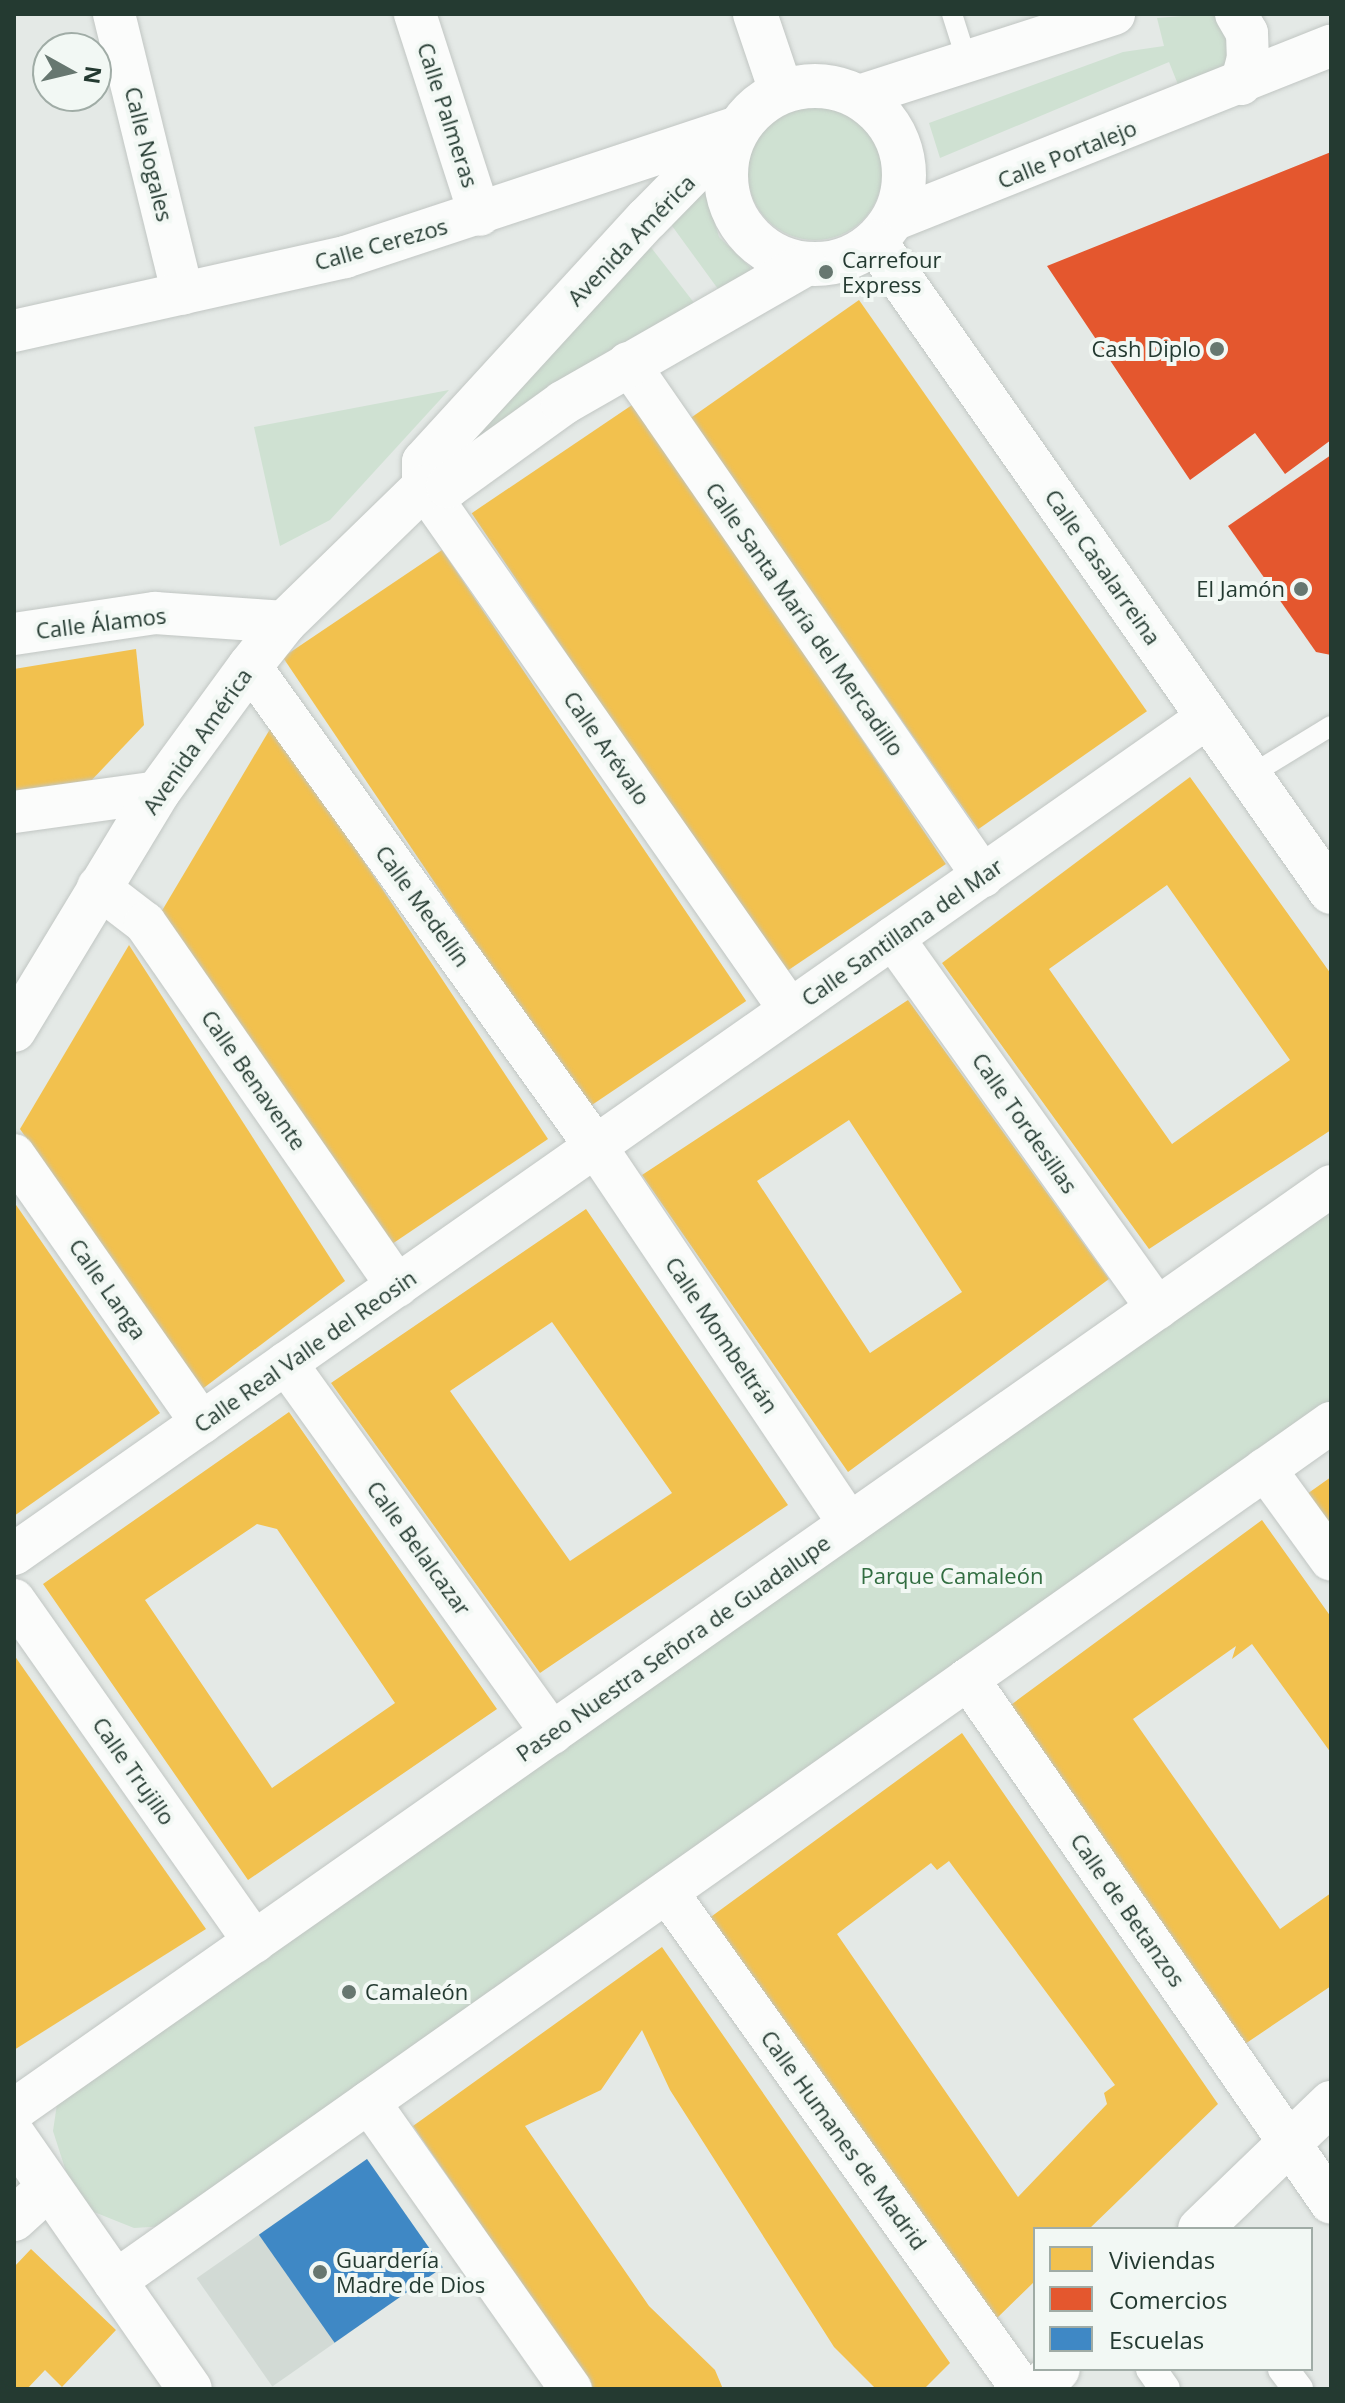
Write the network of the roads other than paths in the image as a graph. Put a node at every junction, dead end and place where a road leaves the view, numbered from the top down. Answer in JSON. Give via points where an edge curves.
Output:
{"nodes":[{"id":1,"x":114,"y":14,"type":"edge"},
{"id":2,"x":415,"y":14,"type":"edge"},
{"id":3,"x":755,"y":14,"type":"edge"},
{"id":4,"x":952,"y":14,"type":"edge"},
{"id":5,"x":1107,"y":14,"type":"edge"},
{"id":6,"x":1114,"y":14,"type":"edge"},
{"id":7,"x":1236,"y":14,"type":"edge"},
{"id":8,"x":1331,"y":46,"type":"edge"},
{"id":9,"x":967,"y":61,"type":"junction"},
{"id":10,"x":1241,"y":84,"type":"junction"},
{"id":11,"x":781,"y":91,"type":"junction"},
{"id":12,"x":859,"y":96,"type":"junction"},
{"id":13,"x":735,"y":137,"type":"junction"},
{"id":14,"x":480,"y":215,"type":"junction"},
{"id":15,"x":884,"y":231,"type":"junction"},
{"id":16,"x":804,"y":265,"type":"junction"},
{"id":17,"x":183,"y":294,"type":"junction"},
{"id":18,"x":14,"y":331,"type":"edge"},
{"id":19,"x":628,"y":363,"type":"junction"},
{"id":20,"x":424,"y":487,"type":"junction"},
{"id":21,"x":285,"y":622,"type":"junction"},
{"id":22,"x":14,"y":634,"type":"edge"},
{"id":23,"x":250,"y":666,"type":"junction"},
{"id":24,"x":1208,"y":717,"type":"junction"},
{"id":25,"x":1331,"y":726,"type":"edge"},
{"id":26,"x":1249,"y":776,"type":"junction"},
{"id":27,"x":158,"y":792,"type":"junction"},
{"id":28,"x":14,"y":812,"type":"edge"},
{"id":29,"x":983,"y":876,"type":"junction"},
{"id":30,"x":98,"y":887,"type":"junction"},
{"id":31,"x":1331,"y":892,"type":"edge"},
{"id":32,"x":893,"y":938,"type":"junction"},
{"id":33,"x":790,"y":1010,"type":"junction"},
{"id":34,"x":14,"y":1030,"type":"edge"},
{"id":35,"x":596,"y":1147,"type":"junction"},
{"id":36,"x":14,"y":1155,"type":"edge"},
{"id":37,"x":1331,"y":1186,"type":"edge"},
{"id":38,"x":397,"y":1286,"type":"junction"},
{"id":39,"x":1157,"y":1308,"type":"junction"},
{"id":40,"x":286,"y":1363,"type":"junction"},
{"id":41,"x":202,"y":1423,"type":"junction"},
{"id":42,"x":1331,"y":1423,"type":"edge"},
{"id":43,"x":1265,"y":1469,"type":"junction"},
{"id":44,"x":849,"y":1524,"type":"junction"},
{"id":45,"x":14,"y":1554,"type":"edge"},
{"id":46,"x":1331,"y":1560,"type":"edge"},
{"id":47,"x":14,"y":1600,"type":"edge"},
{"id":48,"x":968,"y":1679,"type":"junction"},
{"id":49,"x":552,"y":1733,"type":"junction"},
{"id":50,"x":667,"y":1892,"type":"junction"},
{"id":51,"x":254,"y":1942,"type":"junction"},
{"id":52,"x":369,"y":2102,"type":"junction"},
{"id":53,"x":1331,"y":2103,"type":"edge"},
{"id":54,"x":14,"y":2110,"type":"edge"},
{"id":55,"x":14,"y":2136,"type":"edge"},
{"id":56,"x":1288,"y":2141,"type":"junction"},
{"id":57,"x":48,"y":2188,"type":"junction"},
{"id":58,"x":1331,"y":2203,"type":"edge"},
{"id":59,"x":14,"y":2219,"type":"edge"},
{"id":60,"x":1202,"y":2227,"type":"edge"},
{"id":61,"x":114,"y":2282,"type":"junction"},
{"id":62,"x":1056,"y":2371,"type":"edge"},
{"id":63,"x":1152,"y":2371,"type":"edge"},
{"id":64,"x":1284,"y":2371,"type":"edge"},
{"id":65,"x":190,"y":2389,"type":"edge"},
{"id":66,"x":571,"y":2389,"type":"edge"},
{"id":67,"x":1022,"y":2389,"type":"edge"},
{"id":68,"x":1038,"y":2389,"type":"edge"},
{"id":69,"x":1165,"y":2389,"type":"edge"},
{"id":70,"x":1298,"y":2389,"type":"edge"}],
"edges":[{"from":1,"to":17,"type":"street","name":"Calle Nogales"},
{"from":2,"to":14,"type":"street","name":"Calle Palmeras"},
{"from":3,"to":11,"type":"street"},
{"from":4,"to":9,"type":"lane"},
{"from":5,"to":6,"type":"street"},
{"from":5,"to":9,"type":"street"},
{"from":7,"to":10,"type":"street","via":[[1247,33]]},
{"from":8,"to":10,"type":"street","name":"Calle Portalejo"},
{"from":9,"to":12,"type":"street"},
{"from":10,"to":15,"type":"street","name":"Calle Portalejo"},
{"from":11,"to":12,"type":"street","via":[[821,86]]},
{"from":11,"to":13,"type":"street","via":[[758,105]]},
{"from":12,"to":15,"type":"street","via":[[881,114],[896,137],[903,179]]},
{"from":13,"to":14,"type":"street","name":"Calle Cerezos"},
{"from":13,"to":16,"type":"street","via":[[725,174],[740,224],[756,244]]},
{"from":13,"to":20,"type":"street","name":"Avenida América","via":[[647,219],[424,462]]},
{"from":14,"to":17,"type":"street","name":"Calle Cerezos","via":[[345,257]]},
{"from":15,"to":16,"type":"street","via":[[829,264]]},
{"from":15,"to":24,"type":"street","name":"Calle Casalarreina"},
{"from":16,"to":19,"type":"street","name":"Avenida América"},
{"from":17,"to":18,"type":"street","name":"Calle Cerezos"},
{"from":19,"to":20,"type":"street","name":"Avenida América","via":[[448,486]]},
{"from":19,"to":29,"type":"street","name":"Calle Santa María del Mercadillo"},
{"from":20,"to":21,"type":"street","name":"Avenida América"},
{"from":20,"to":33,"type":"street","name":"Calle Arévalo"},
{"from":21,"to":22,"type":"street","name":"Calle Álamos","via":[[155,613]]},
{"from":21,"to":23,"type":"street","name":"Avenida América"},
{"from":23,"to":27,"type":"street","name":"Avenida América"},
{"from":23,"to":35,"type":"street","name":"Calle Medellín"},
{"from":24,"to":26,"type":"street","name":"Calle Casalarreina"},
{"from":24,"to":29,"type":"street","name":"Calle Santillana del Mar"},
{"from":25,"to":26,"type":"lane"},
{"from":26,"to":31,"type":"street","name":"Calle Casalarreina"},
{"from":27,"to":28,"type":"street"},
{"from":27,"to":30,"type":"street","name":"Avenida América"},
{"from":29,"to":32,"type":"street","name":"Calle Santillana del Mar"},
{"from":30,"to":34,"type":"street","name":"Avenida América"},
{"from":30,"to":38,"type":"street","name":"Calle Benavente","via":[[145,923]]},
{"from":32,"to":33,"type":"street","name":"Calle Santillana del Mar"},
{"from":32,"to":39,"type":"street","name":"Calle Tordesillas"},
{"from":33,"to":35,"type":"street","name":"Calle Santillana del Mar"},
{"from":35,"to":38,"type":"street","name":"Calle Real Valle del Reosin"},
{"from":35,"to":44,"type":"street","name":"Calle Mombeltrán"},
{"from":36,"to":41,"type":"street","name":"Calle Langa"},
{"from":37,"to":39,"type":"street","name":"Paseo Nuestra Señora de Guadalupe"},
{"from":38,"to":40,"type":"street","name":"Calle Real Valle del Reosin"},
{"from":39,"to":44,"type":"street","name":"Paseo Nuestra Señora de Guadalupe"},
{"from":40,"to":41,"type":"street","name":"Calle Real Valle del Reosin"},
{"from":40,"to":49,"type":"street","name":"Calle Belalcazar"},
{"from":41,"to":45,"type":"street","name":"Calle Real Valle del Reosin"},
{"from":42,"to":43,"type":"street"},
{"from":43,"to":46,"type":"street"},
{"from":43,"to":48,"type":"street"},
{"from":44,"to":49,"type":"street","name":"Paseo Nuestra Señora de Guadalupe"},
{"from":47,"to":51,"type":"street","name":"Calle Trujillo"},
{"from":48,"to":50,"type":"street"},
{"from":48,"to":56,"type":"street","name":"Calle de Betanzos"},
{"from":49,"to":51,"type":"street","name":"Paseo Nuestra Señora de Guadalupe"},
{"from":50,"to":52,"type":"street"},
{"from":50,"to":67,"type":"street","name":"Calle Humanes de Madrid"},
{"from":51,"to":54,"type":"street","name":"Paseo Nuestra Señora de Guadalupe"},
{"from":52,"to":61,"type":"street"},
{"from":52,"to":66,"type":"street"},
{"from":53,"to":56,"type":"street"},
{"from":55,"to":57,"type":"street"},
{"from":56,"to":58,"type":"street","name":"Calle de Betanzos"},
{"from":56,"to":60,"type":"street"},
{"from":57,"to":59,"type":"street"},
{"from":57,"to":61,"type":"street"},
{"from":61,"to":65,"type":"street"},
{"from":62,"to":68,"type":"street"},
{"from":63,"to":69,"type":"street"},
{"from":64,"to":70,"type":"street"}]}
